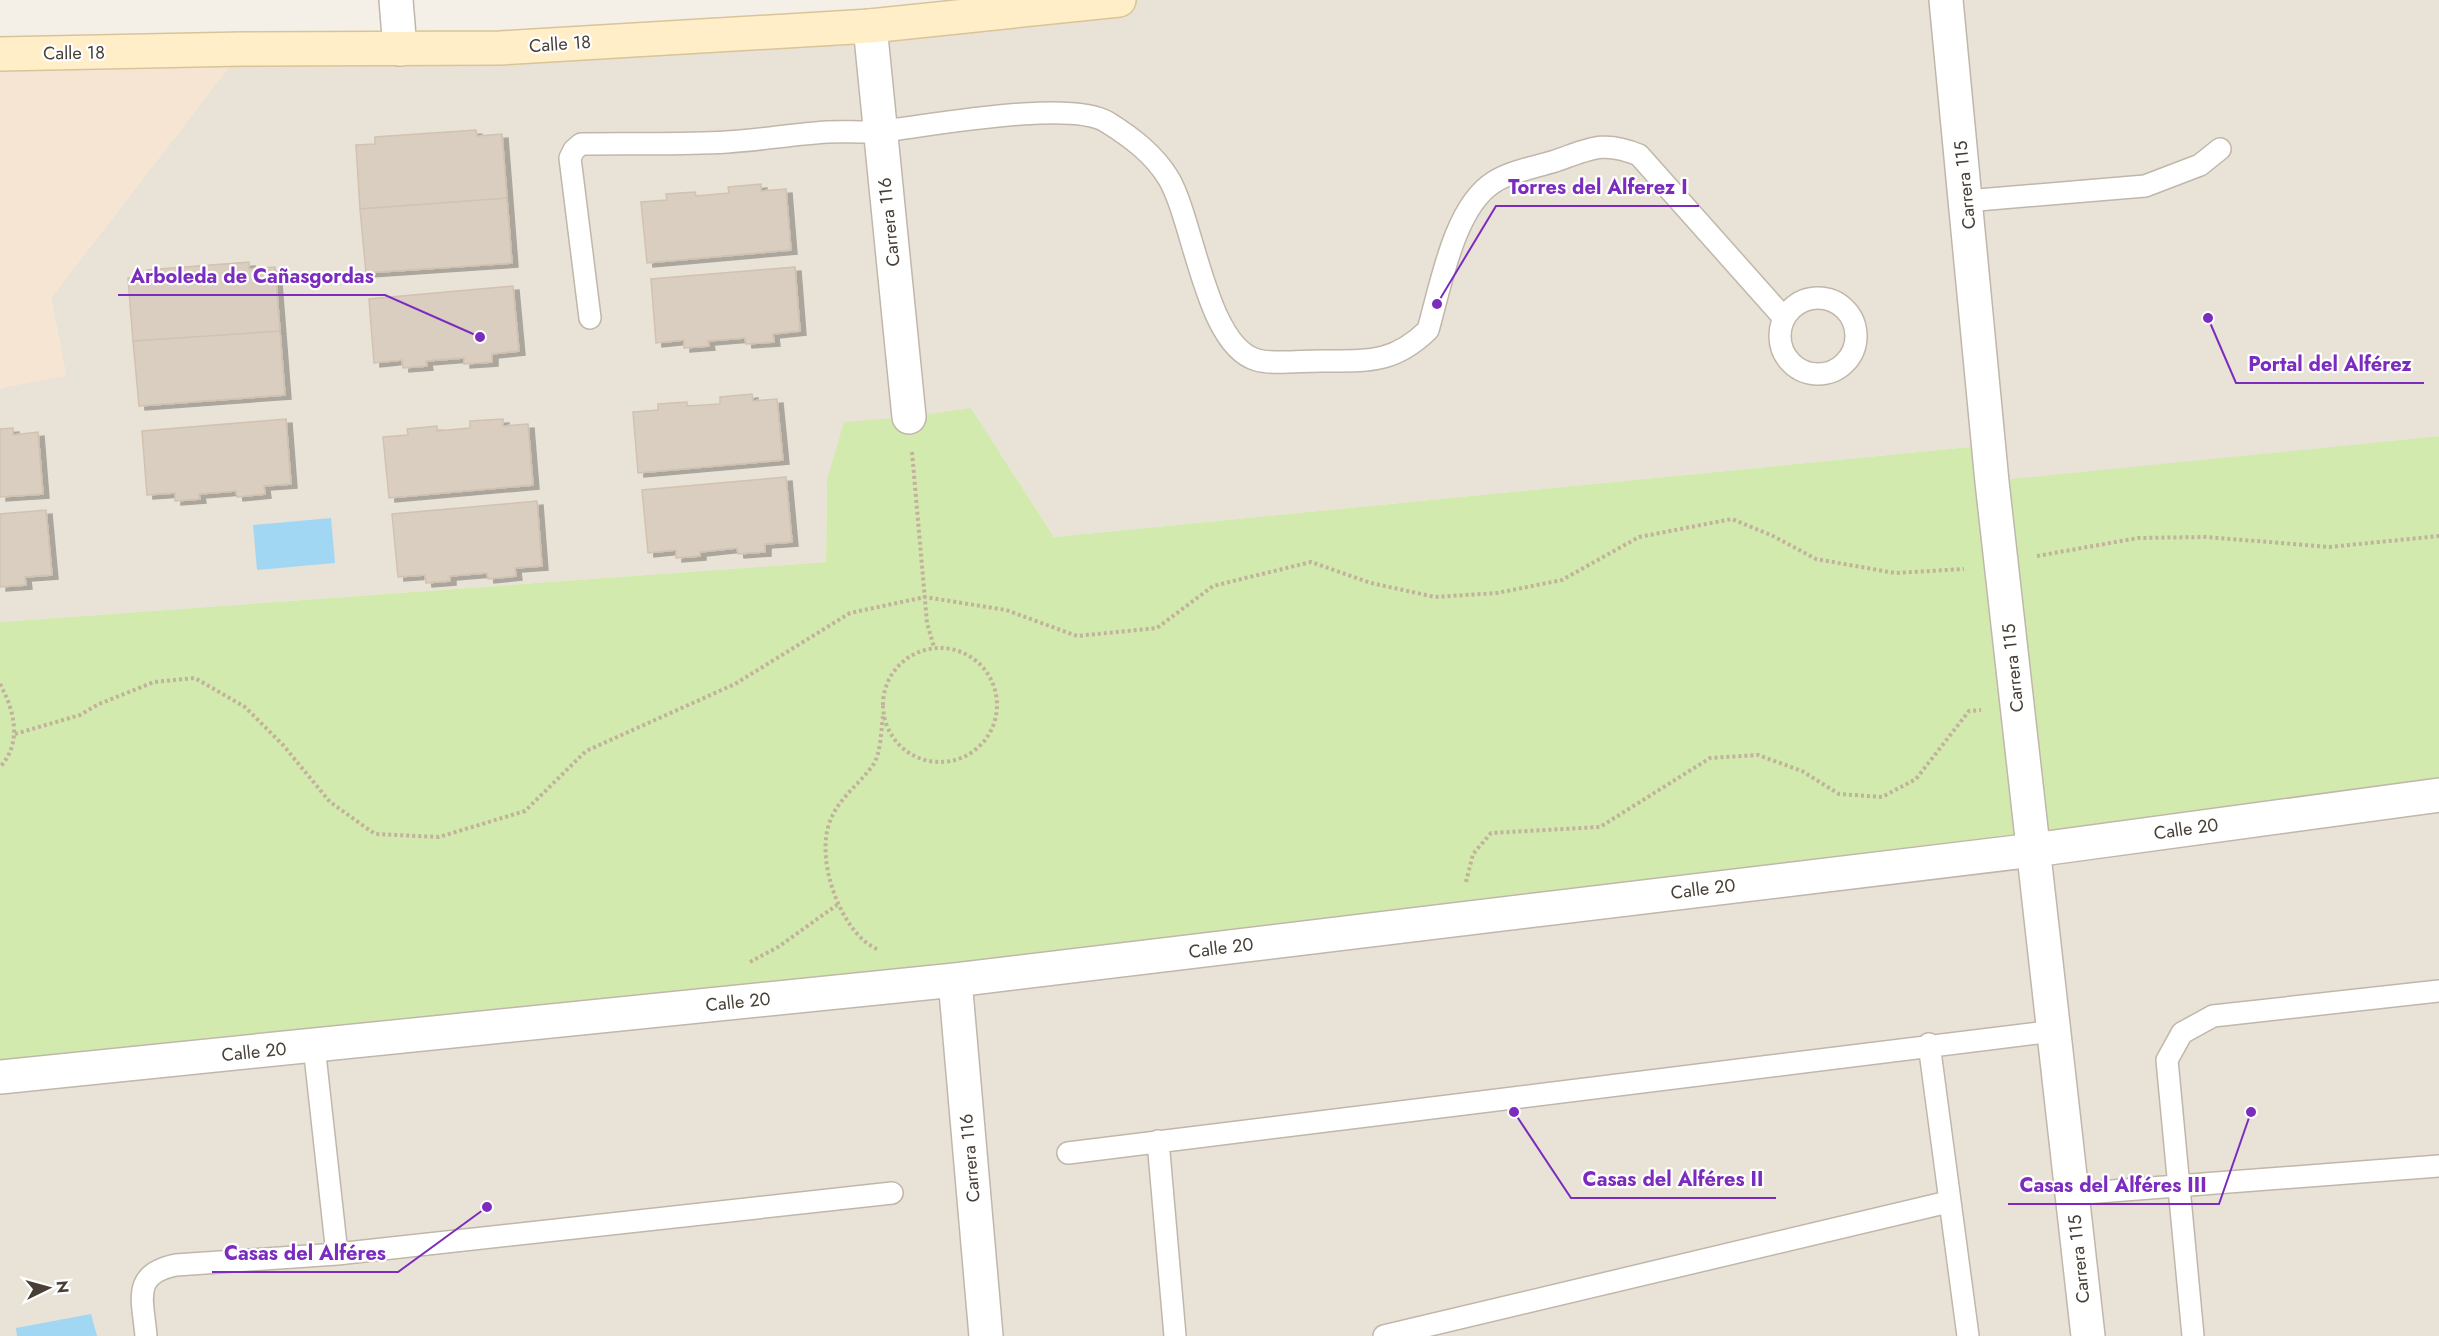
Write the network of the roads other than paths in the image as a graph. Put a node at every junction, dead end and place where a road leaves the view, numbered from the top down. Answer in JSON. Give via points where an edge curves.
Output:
{"nodes":[{"id":1,"x":396,"y":0,"type":"edge"},
{"id":2,"x":1119,"y":0,"type":"edge"},
{"id":3,"x":1946,"y":0,"type":"edge"},
{"id":4,"x":870,"y":26,"type":"junction"},
{"id":5,"x":399,"y":49,"type":"junction"},
{"id":6,"x":0,"y":54,"type":"edge"},
{"id":7,"x":880,"y":131,"type":"junction"},
{"id":8,"x":2220,"y":149,"type":"dead end"},
{"id":9,"x":1966,"y":201,"type":"junction"},
{"id":10,"x":590,"y":318,"type":"dead end"},
{"id":11,"x":1784,"y":318,"type":"dead end"},
{"id":12,"x":909,"y":417,"type":"road end"},
{"id":13,"x":2439,"y":795,"type":"edge"},
{"id":14,"x":2034,"y":850,"type":"junction"},
{"id":15,"x":955,"y":980,"type":"junction"},
{"id":16,"x":2439,"y":991,"type":"edge"},
{"id":17,"x":2054,"y":1030,"type":"junction"},
{"id":18,"x":1929,"y":1044,"type":"junction"},
{"id":19,"x":314,"y":1046,"type":"junction"},
{"id":20,"x":0,"y":1077,"type":"edge"},
{"id":21,"x":1158,"y":1141,"type":"junction"},
{"id":22,"x":1068,"y":1153,"type":"dead end"},
{"id":23,"x":2439,"y":1166,"type":"edge"},
{"id":24,"x":2178,"y":1185,"type":"junction"},
{"id":25,"x":892,"y":1193,"type":"dead end"},
{"id":26,"x":2072,"y":1194,"type":"junction"},
{"id":27,"x":1948,"y":1202,"type":"junction"},
{"id":28,"x":337,"y":1254,"type":"junction"},
{"id":29,"x":147,"y":1336,"type":"edge"},
{"id":30,"x":986,"y":1336,"type":"edge"},
{"id":31,"x":1175,"y":1336,"type":"edge"},
{"id":32,"x":1384,"y":1336,"type":"edge"},
{"id":33,"x":1968,"y":1336,"type":"edge"},
{"id":34,"x":2088,"y":1336,"type":"edge"},
{"id":35,"x":2193,"y":1336,"type":"edge"}],
"edges":[{"from":1,"to":5,"type":"street"},
{"from":2,"to":4,"type":"main road","name":"Calle 18"},
{"from":3,"to":9,"type":"street","name":"Carrera 115"},
{"from":4,"to":5,"type":"main road","name":"Calle 18","via":[[500,48]]},
{"from":4,"to":7,"type":"street","name":"Carrera 116"},
{"from":5,"to":6,"type":"main road","name":"Calle 18"},
{"from":7,"to":10,"type":"lane","via":[[726,142],[581,144],[570,158]]},
{"from":7,"to":11,"type":"lane","via":[[1011,114],[1066,114],[1104,120],[1143,147],[1169,179],[1224,332],[1240,351],[1257,360],[1366,361],[1394,356],[1428,330],[1462,217],[1475,196],[1496,181],[1596,147],[1618,146],[1639,155]]},
{"from":7,"to":12,"type":"street","name":"Carrera 116"},
{"from":8,"to":9,"type":"lane","via":[[2200,165],[2145,186]]},
{"from":9,"to":14,"type":"street","name":"Carrera 115"},
{"from":13,"to":14,"type":"street","name":"Calle 20"},
{"from":14,"to":15,"type":"street","name":"Calle 20"},
{"from":14,"to":17,"type":"street","name":"Carrera 115"},
{"from":15,"to":19,"type":"street","name":"Calle 20"},
{"from":15,"to":30,"type":"street","name":"Carrera 116"},
{"from":16,"to":24,"type":"lane","via":[[2213,1016],[2182,1033],[2167,1060]]},
{"from":17,"to":18,"type":"lane"},
{"from":17,"to":26,"type":"street","name":"Carrera 115"},
{"from":18,"to":21,"type":"lane"},
{"from":18,"to":27,"type":"lane"},
{"from":19,"to":20,"type":"street","name":"Calle 20"},
{"from":19,"to":28,"type":"lane"},
{"from":21,"to":22,"type":"lane"},
{"from":21,"to":31,"type":"lane"},
{"from":23,"to":24,"type":"lane"},
{"from":24,"to":26,"type":"lane"},
{"from":24,"to":35,"type":"lane"},
{"from":25,"to":28,"type":"lane"},
{"from":26,"to":34,"type":"street","name":"Carrera 115"},
{"from":27,"to":32,"type":"lane"},
{"from":27,"to":33,"type":"lane"},
{"from":28,"to":29,"type":"lane","via":[[160,1268],[147,1277],[141,1289]]}]}
